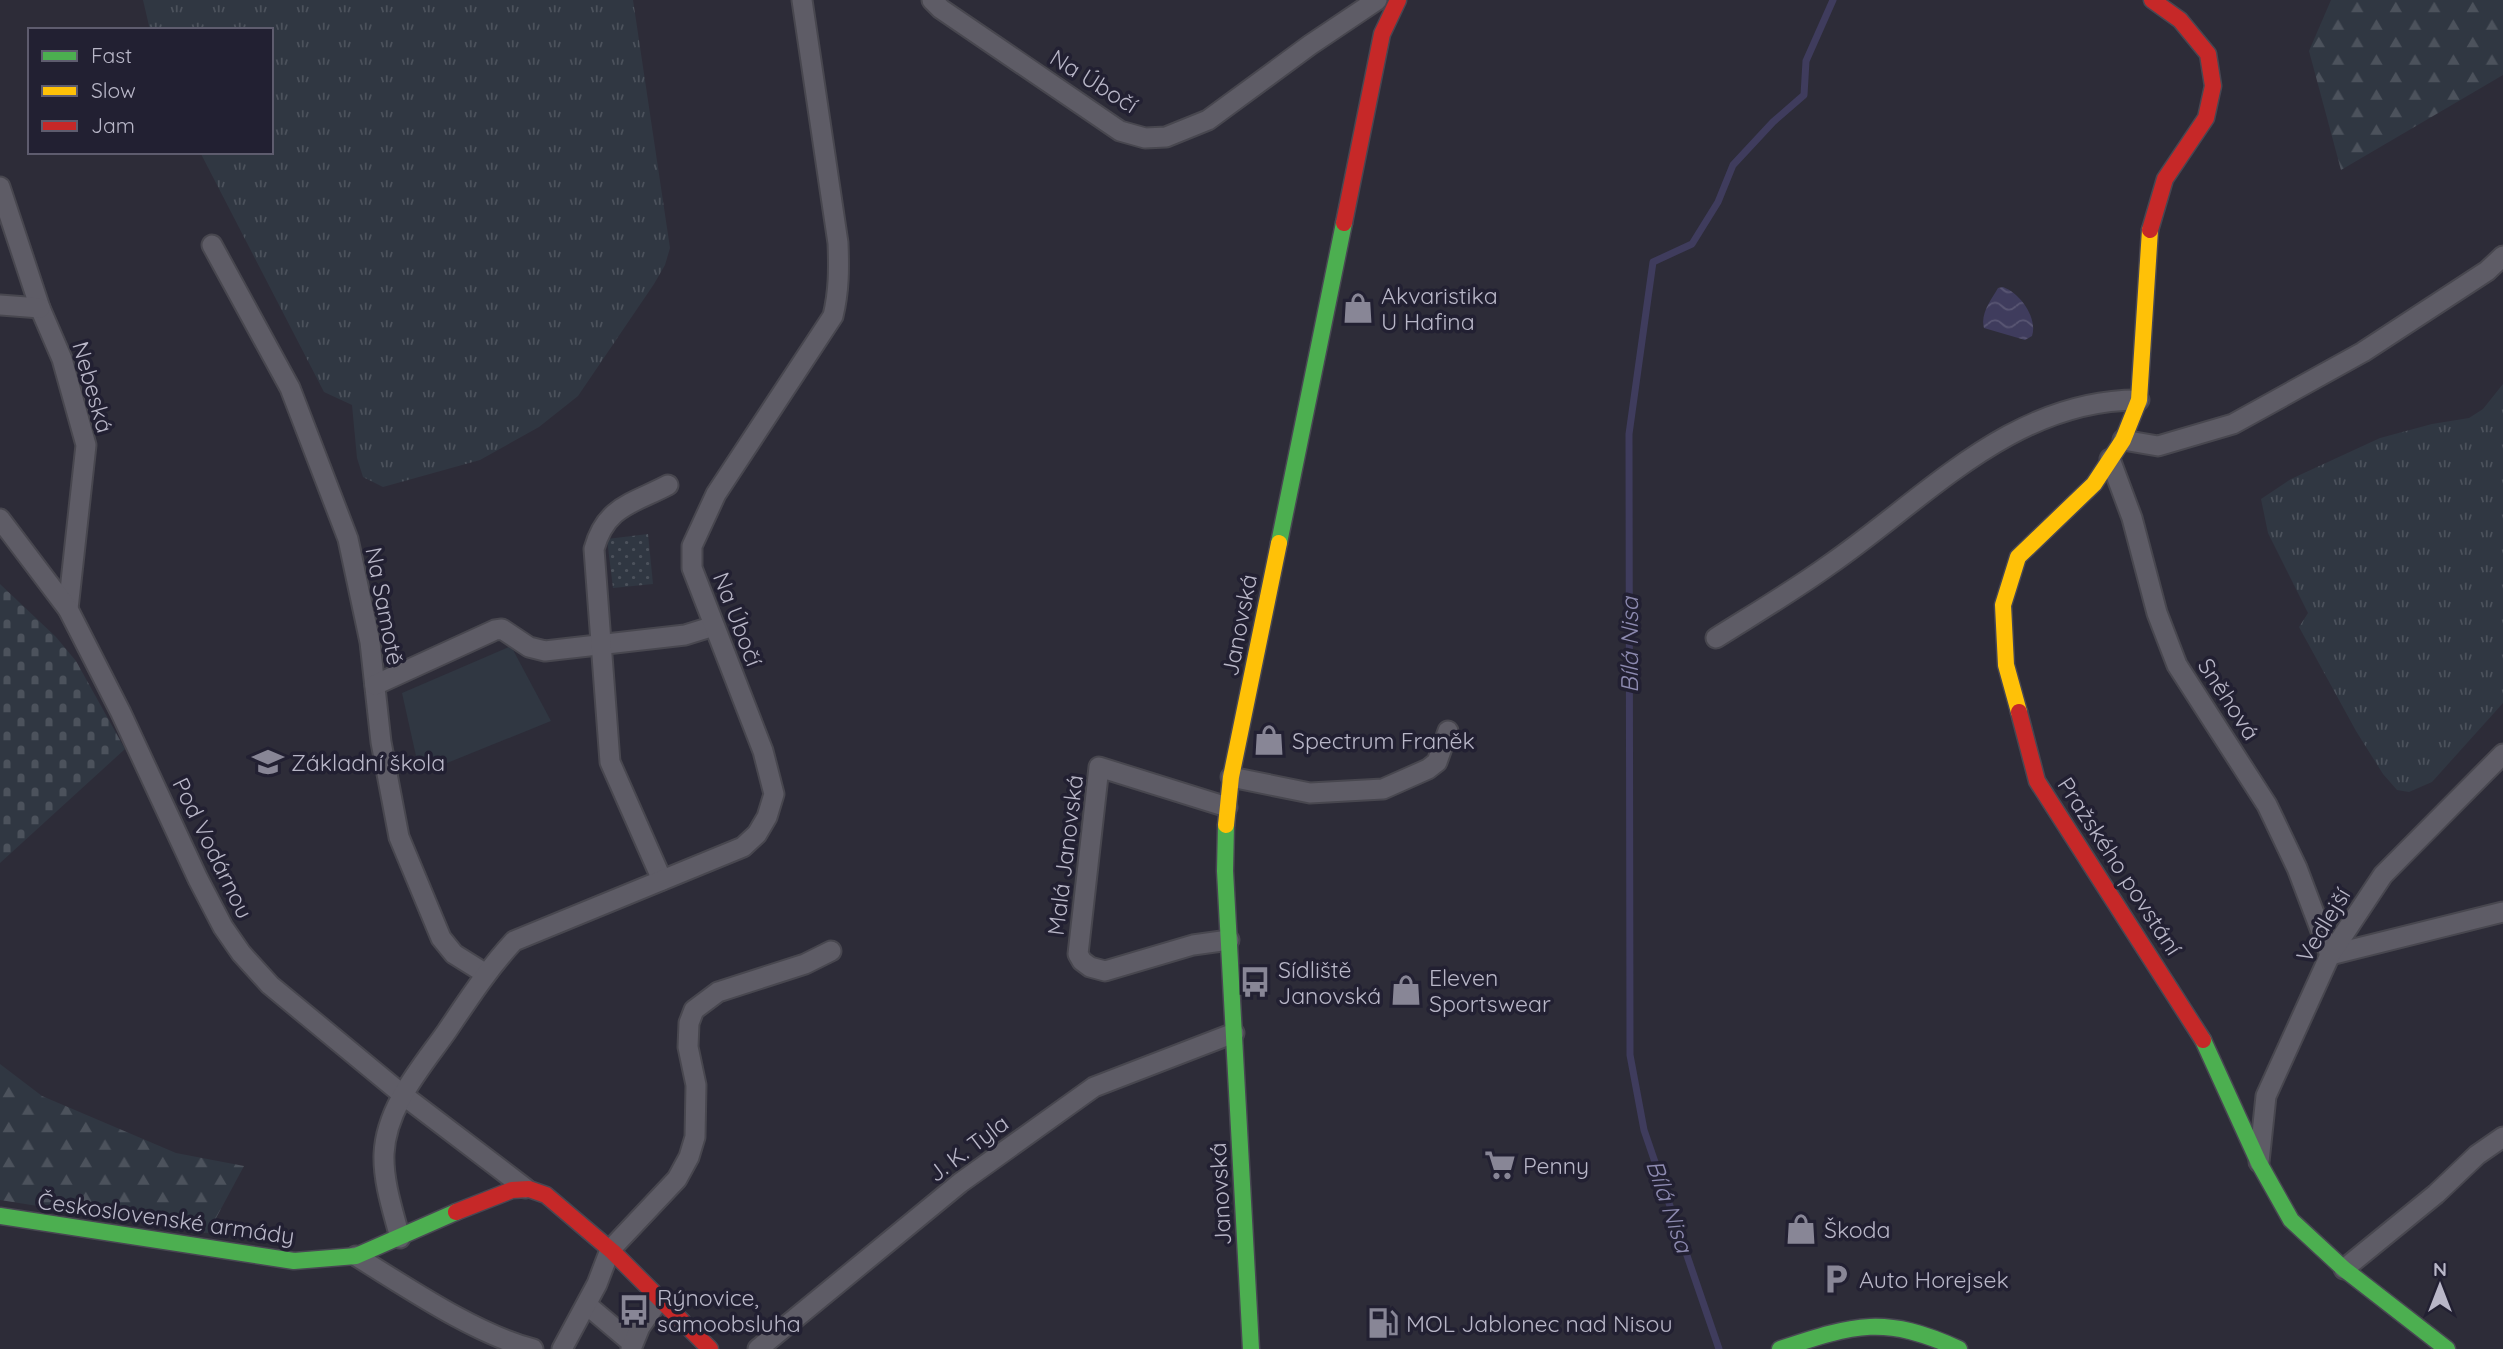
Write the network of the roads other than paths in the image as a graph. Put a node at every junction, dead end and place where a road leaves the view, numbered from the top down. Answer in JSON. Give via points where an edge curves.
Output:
{"nodes":[{"id":1,"x":802,"y":0,"type":"edge"},
{"id":2,"x":932,"y":0,"type":"edge"},
{"id":3,"x":1377,"y":0,"type":"edge"},
{"id":4,"x":1398,"y":0,"type":"edge"},
{"id":5,"x":2152,"y":0,"type":"edge"},
{"id":6,"x":0,"y":187,"type":"edge"},
{"id":7,"x":212,"y":244,"type":"dead end"},
{"id":8,"x":2503,"y":256,"type":"edge"},
{"id":9,"x":0,"y":305,"type":"edge"},
{"id":10,"x":40,"y":308,"type":"junction"},
{"id":11,"x":2139,"y":400,"type":"junction"},
{"id":12,"x":2123,"y":440,"type":"junction"},
{"id":13,"x":2110,"y":459,"type":"junction"},
{"id":14,"x":668,"y":485,"type":"dead end"},
{"id":15,"x":0,"y":520,"type":"edge"},
{"id":16,"x":68,"y":609,"type":"junction"},
{"id":17,"x":714,"y":625,"type":"junction"},
{"id":18,"x":1717,"y":638,"type":"dead end"},
{"id":19,"x":601,"y":645,"type":"junction"},
{"id":20,"x":375,"y":685,"type":"junction"},
{"id":21,"x":1448,"y":731,"type":"dead end"},
{"id":22,"x":2503,"y":754,"type":"edge"},
{"id":23,"x":1231,"y":777,"type":"junction"},
{"id":24,"x":1227,"y":807,"type":"junction"},
{"id":25,"x":662,"y":880,"type":"junction"},
{"id":26,"x":2503,"y":912,"type":"edge"},
{"id":27,"x":1228,"y":940,"type":"junction"},
{"id":28,"x":831,"y":951,"type":"dead end"},
{"id":29,"x":2330,"y":955,"type":"junction"},
{"id":30,"x":486,"y":974,"type":"junction"},
{"id":31,"x":1234,"y":1033,"type":"junction"},
{"id":32,"x":403,"y":1095,"type":"junction"},
{"id":33,"x":2503,"y":1137,"type":"edge"},
{"id":34,"x":2259,"y":1163,"type":"junction"},
{"id":35,"x":525,"y":1188,"type":"junction"},
{"id":36,"x":0,"y":1216,"type":"edge"},
{"id":37,"x":400,"y":1238,"type":"junction"},
{"id":38,"x":610,"y":1250,"type":"junction"},
{"id":39,"x":356,"y":1256,"type":"junction"},
{"id":40,"x":2344,"y":1269,"type":"junction"},
{"id":41,"x":1246,"y":1271,"type":"junction"},
{"id":42,"x":659,"y":1300,"type":"junction"},
{"id":43,"x":587,"y":1305,"type":"junction"},
{"id":44,"x":631,"y":1346,"type":"edge"},
{"id":45,"x":533,"y":1349,"type":"edge"},
{"id":46,"x":562,"y":1349,"type":"edge"},
{"id":47,"x":710,"y":1349,"type":"edge"},
{"id":48,"x":758,"y":1349,"type":"edge"},
{"id":49,"x":1240,"y":1349,"type":"edge"},
{"id":50,"x":1251,"y":1349,"type":"edge"},
{"id":51,"x":1780,"y":1349,"type":"edge"},
{"id":52,"x":1959,"y":1349,"type":"edge"},
{"id":53,"x":2447,"y":1349,"type":"edge"}],
"edges":[{"from":1,"to":17,"type":"street","name":"Na Úbočí","via":[[840,276],[832,316],[716,494],[696,533],[692,568]]},
{"from":2,"to":3,"type":"street","name":"Na Úbočí","via":[[1120,131],[1145,138],[1166,137],[1208,120]]},
{"from":4,"to":23,"type":"street","name":"Janovská","via":[[1382,34]]},
{"from":5,"to":11,"type":"street","name":"Pražského povstání","via":[[2180,20],[2208,54],[2213,86],[2206,118],[2165,179],[2150,231]]},
{"from":6,"to":10,"type":"street","name":"Nebeská"},
{"from":7,"to":20,"type":"street","name":"Na Samotě","via":[[290,387],[348,539]]},
{"from":8,"to":12,"type":"street","via":[[2363,352],[2233,424],[2158,446]]},
{"from":9,"to":10,"type":"street"},
{"from":10,"to":16,"type":"street","name":"Nebeská","via":[[62,359],[86,446]]},
{"from":11,"to":12,"type":"street","name":"Pražského povstání"},
{"from":11,"to":18,"type":"street","via":[[2111,400],[2059,412],[2016,430],[1951,472],[1830,565]]},
{"from":12,"to":13,"type":"street","name":"Pražského povstání"},
{"from":13,"to":29,"type":"street","name":"Sněhová","via":[[2177,665],[2267,805]]},
{"from":13,"to":34,"type":"street","name":"Pražského povstání","via":[[2094,484],[2018,557],[2003,605],[2006,665],[2037,781],[2203,1041]]},
{"from":14,"to":19,"type":"street","via":[[611,514],[598,532],[594,549]]},
{"from":15,"to":16,"type":"street","name":"Pod Vodárnou"},
{"from":16,"to":32,"type":"street","name":"Pod Vodárnou","via":[[223,927],[270,985]]},
{"from":17,"to":19,"type":"street","via":[[685,635]]},
{"from":17,"to":25,"type":"street","name":"Na Úbočí","via":[[763,751],[774,794],[767,817],[743,847]]},
{"from":19,"to":20,"type":"street","via":[[538,651],[502,629],[495,630]]},
{"from":19,"to":25,"type":"street","via":[[610,762]]},
{"from":20,"to":30,"type":"street","name":"Na Samotě","via":[[399,837],[441,938],[454,954]]},
{"from":21,"to":23,"type":"street","via":[[1437,762],[1383,789],[1310,793]]},
{"from":22,"to":29,"type":"street","name":"Vedlejší","via":[[2383,875]]},
{"from":23,"to":24,"type":"street","name":"Janovská"},
{"from":24,"to":27,"type":"street","name":"Janovská"},
{"from":24,"to":27,"type":"street","name":"Malá Janovská","via":[[1098,767],[1078,954],[1090,967],[1105,971]]},
{"from":25,"to":30,"type":"street","name":"Na Úbočí","via":[[514,941]]},
{"from":26,"to":29,"type":"street"},
{"from":27,"to":31,"type":"street","name":"Janovská"},
{"from":28,"to":38,"type":"street","via":[[718,992],[694,1010],[688,1023],[696,1085],[690,1157],[677,1179]]},
{"from":29,"to":34,"type":"street","name":"Vedlejší","via":[[2266,1096]]},
{"from":30,"to":32,"type":"street","name":"Na Úbočí"},
{"from":31,"to":41,"type":"street","name":"Janovská"},
{"from":31,"to":48,"type":"street","name":"J. K. Tyla","via":[[1094,1087],[960,1183]]},
{"from":32,"to":35,"type":"street","name":"Pod Vodárnou"},
{"from":32,"to":37,"type":"street","name":"Na Úbočí","via":[[384,1154]]},
{"from":33,"to":40,"type":"street"},
{"from":34,"to":40,"type":"street","name":"Pražského povstání","via":[[2291,1220]]},
{"from":35,"to":37,"type":"street","name":"Československé armády","via":[[494,1195]]},
{"from":35,"to":38,"type":"street","via":[[552,1200]]},
{"from":36,"to":39,"type":"street","name":"Československé armády","via":[[282,1260]]},
{"from":37,"to":39,"type":"street","name":"Československé armády"},
{"from":38,"to":42,"type":"street"},
{"from":38,"to":43,"type":"street"},
{"from":39,"to":45,"type":"street","via":[[506,1342]]},
{"from":40,"to":53,"type":"street","name":"Pražského povstání"},
{"from":41,"to":49,"type":"street","name":"Janovská"},
{"from":41,"to":50,"type":"street","name":"Janovská"},
{"from":42,"to":44,"type":"street"},
{"from":42,"to":47,"type":"street"},
{"from":43,"to":44,"type":"street"},
{"from":43,"to":46,"type":"street"},
{"from":51,"to":52,"type":"street","via":[[1850,1327],[1879,1325],[1905,1328]]}]}
